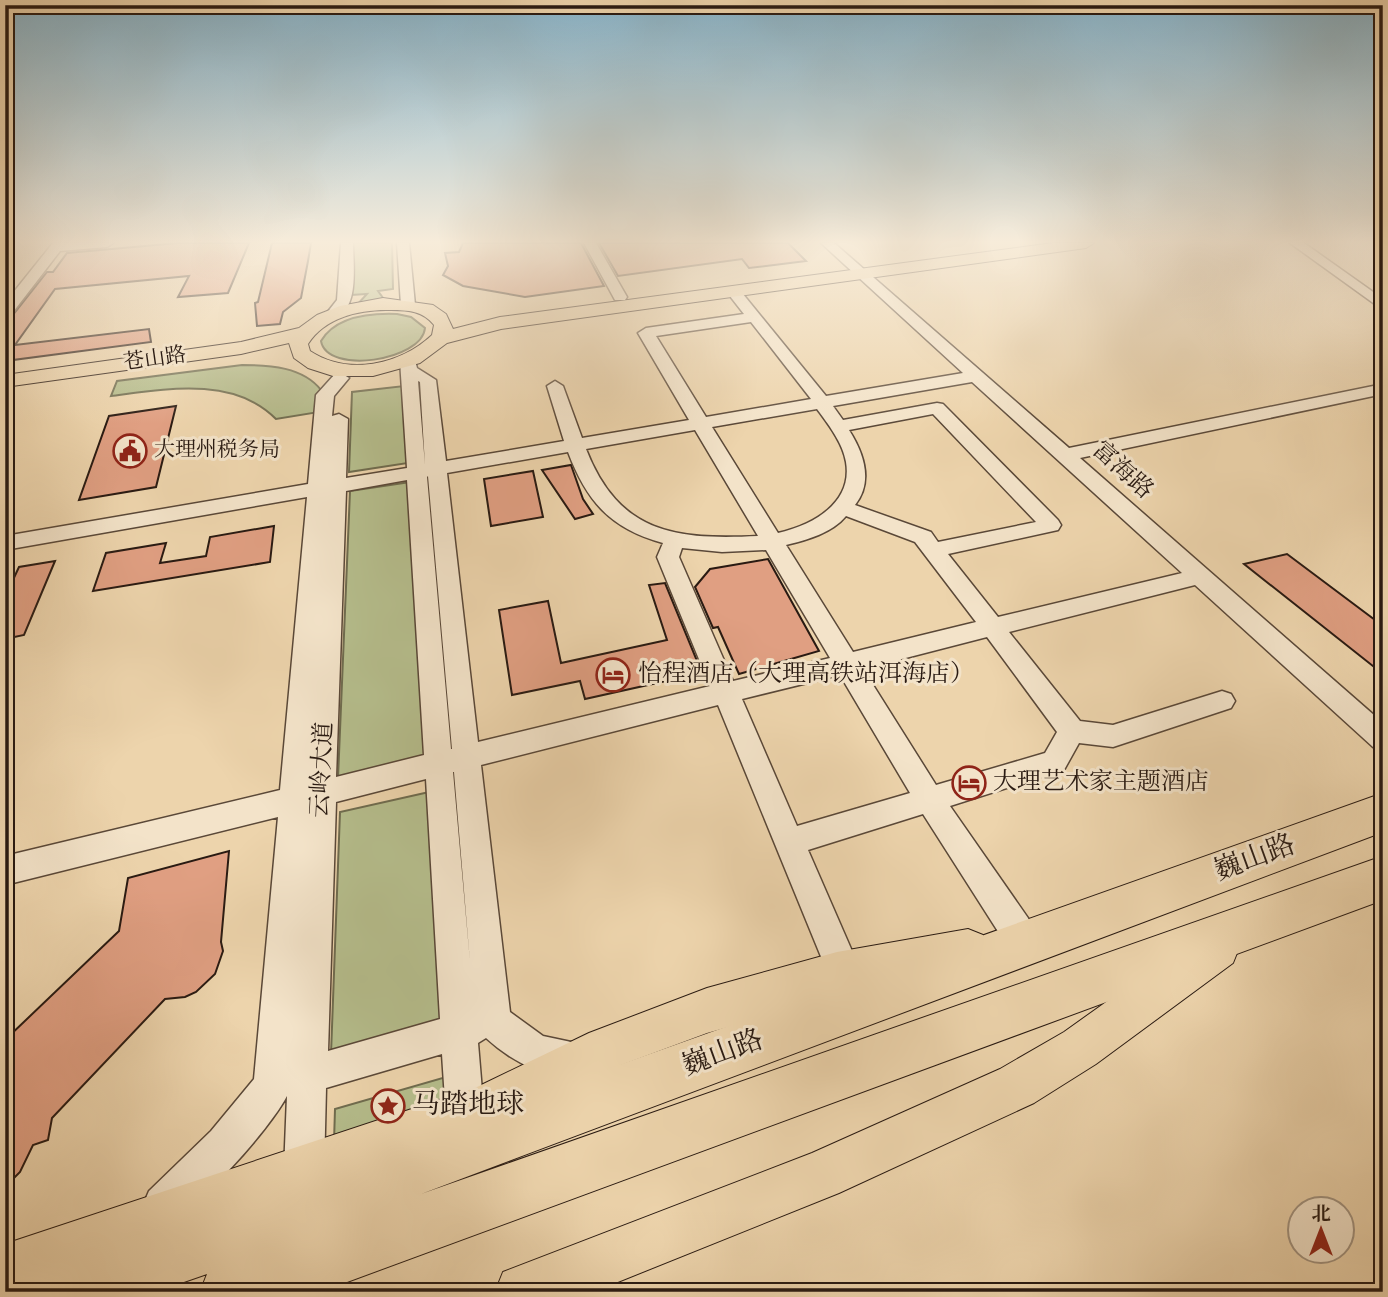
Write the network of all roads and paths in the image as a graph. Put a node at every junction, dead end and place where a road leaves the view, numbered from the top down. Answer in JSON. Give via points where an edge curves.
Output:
{"nodes":[{"id":1,"x":341,"y":304,"type":"edge"},
{"id":2,"x":574,"y":304,"type":"edge"},
{"id":3,"x":643,"y":304,"type":"edge"},
{"id":4,"x":743,"y":304,"type":"edge"},
{"id":5,"x":895,"y":304,"type":"edge"},
{"id":6,"x":408,"y":305,"type":"joint"},
{"id":7,"x":333,"y":314,"type":"junction"},
{"id":8,"x":439,"y":317,"type":"junction"},
{"id":9,"x":754,"y":317,"type":"junction"},
{"id":10,"x":304,"y":333,"type":"junction"},
{"id":11,"x":440,"y":339,"type":"junction"},
{"id":12,"x":303,"y":356,"type":"junction"},
{"id":13,"x":408,"y":365,"type":"junction"},
{"id":14,"x":341,"y":374,"type":"junction"},
{"id":15,"x":976,"y":376,"type":"junction"},
{"id":16,"x":5,"y":380,"type":"edge"},
{"id":17,"x":555,"y":386,"type":"dead end"},
{"id":18,"x":1383,"y":389,"type":"edge"},
{"id":19,"x":5,"y":390,"type":"edge"},
{"id":20,"x":820,"y":402,"type":"junction"},
{"id":21,"x":701,"y":423,"type":"junction"},
{"id":22,"x":840,"y":426,"type":"junction"},
{"id":23,"x":576,"y":444,"type":"junction"},
{"id":24,"x":1065,"y":455,"type":"junction"},
{"id":25,"x":427,"y":470,"type":"junction"},
{"id":26,"x":327,"y":488,"type":"junction"},
{"id":27,"x":845,"y":508,"type":"junction"},
{"id":28,"x":674,"y":542,"type":"junction"},
{"id":29,"x":5,"y":543,"type":"edge"},
{"id":30,"x":774,"y":544,"type":"junction"},
{"id":31,"x":934,"y":550,"type":"junction"},
{"id":32,"x":1199,"y":576,"type":"junction"},
{"id":33,"x":992,"y":626,"type":"junction"},
{"id":34,"x":846,"y":662,"type":"junction"},
{"id":35,"x":724,"y":692,"type":"junction"},
{"id":36,"x":1223,"y":701,"type":"dead end"},
{"id":37,"x":1072,"y":730,"type":"junction"},
{"id":38,"x":1383,"y":739,"type":"edge"},
{"id":39,"x":466,"y":757,"type":"junction"},
{"id":40,"x":438,"y":764,"type":"junction"},
{"id":41,"x":308,"y":796,"type":"junction"},
{"id":42,"x":930,"y":801,"type":"junction"},
{"id":43,"x":1383,"y":812,"type":"edge"},
{"id":44,"x":788,"y":842,"type":"junction"},
{"id":45,"x":5,"y":871,"type":"edge"},
{"id":46,"x":1383,"y":878,"type":"edge"},
{"id":47,"x":1253,"y":925,"type":"junction"},
{"id":48,"x":1025,"y":943,"type":"junction"},
{"id":49,"x":845,"y":974,"type":"junction"},
{"id":50,"x":493,"y":1021,"type":"junction"},
{"id":51,"x":459,"y":1031,"type":"junction"},
{"id":52,"x":588,"y":1058,"type":"junction"},
{"id":53,"x":309,"y":1076,"type":"junction"},
{"id":54,"x":272,"y":1086,"type":"junction"},
{"id":55,"x":465,"y":1115,"type":"junction"},
{"id":56,"x":304,"y":1171,"type":"junction"},
{"id":57,"x":133,"y":1228,"type":"junction"},
{"id":58,"x":5,"y":1271,"type":"edge"},
{"id":59,"x":61,"y":1292,"type":"edge"},
{"id":60,"x":232,"y":1292,"type":"edge"},
{"id":61,"x":523,"y":1292,"type":"edge"}],
"edges":[{"from":1,"to":7,"type":"street"},
{"from":2,"to":8,"type":"main road"},
{"from":3,"to":11,"type":"main road","via":[[502,323]]},
{"from":4,"to":9,"type":"street"},
{"from":5,"to":15,"type":"street","name":"富海路"},
{"from":6,"to":7,"type":"main road","name":"苍山路","via":[[370,305]]},
{"from":6,"to":8,"type":"main road"},
{"from":7,"to":10,"type":"main road","name":"苍山路"},
{"from":8,"to":11,"type":"main road","via":[[444,325]]},
{"from":9,"to":20,"type":"street"},
{"from":9,"to":21,"type":"street","via":[[646,333]]},
{"from":10,"to":12,"type":"main road","via":[[298,344]]},
{"from":10,"to":16,"type":"main road","name":"苍山路","via":[[241,348]]},
{"from":11,"to":13,"type":"main road"},
{"from":12,"to":14,"type":"main road"},
{"from":12,"to":19,"type":"main road","name":"苍山路","via":[[244,357]]},
{"from":13,"to":14,"type":"main road"},
{"from":13,"to":25,"type":"street","via":[[428,380]]},
{"from":14,"to":26,"type":"street","via":[[325,396]]},
{"from":15,"to":20,"type":"street"},
{"from":15,"to":24,"type":"street","name":"富海路"},
{"from":17,"to":23,"type":"street"},
{"from":18,"to":24,"type":"street"},
{"from":20,"to":21,"type":"street"},
{"from":20,"to":22,"type":"street"},
{"from":21,"to":23,"type":"street"},
{"from":21,"to":30,"type":"street"},
{"from":22,"to":27,"type":"street","via":[[856,460],[857,477]]},
{"from":22,"to":31,"type":"street","via":[[937,408],[1051,525]]},
{"from":23,"to":25,"type":"street"},
{"from":23,"to":28,"type":"street","via":[[602,500],[633,525]]},
{"from":24,"to":32,"type":"street","name":"富海路"},
{"from":25,"to":26,"type":"street"},
{"from":25,"to":39,"type":"street"},
{"from":25,"to":40,"type":"street"},
{"from":26,"to":29,"type":"street"},
{"from":26,"to":41,"type":"street"},
{"from":27,"to":30,"type":"street","via":[[817,528]]},
{"from":27,"to":31,"type":"street","via":[[923,537]]},
{"from":28,"to":30,"type":"street"},
{"from":28,"to":35,"type":"street","via":[[668,557]]},
{"from":30,"to":34,"type":"street"},
{"from":31,"to":33,"type":"street"},
{"from":32,"to":33,"type":"street"},
{"from":32,"to":38,"type":"street","name":"富海路"},
{"from":33,"to":34,"type":"street"},
{"from":33,"to":37,"type":"street"},
{"from":34,"to":35,"type":"street"},
{"from":34,"to":42,"type":"street"},
{"from":35,"to":39,"type":"street"},
{"from":35,"to":44,"type":"street"},
{"from":36,"to":37,"type":"street","via":[[1113,736]]},
{"from":37,"to":42,"type":"street","via":[[1054,762]]},
{"from":39,"to":40,"type":"street"},
{"from":39,"to":50,"type":"street"},
{"from":40,"to":41,"type":"street"},
{"from":40,"to":51,"type":"street"},
{"from":41,"to":45,"type":"street"},
{"from":41,"to":53,"type":"street","name":"云岭大道"},
{"from":41,"to":54,"type":"street"},
{"from":42,"to":44,"type":"street"},
{"from":42,"to":48,"type":"street"},
{"from":43,"to":48,"type":"highway","name":"巍山路"},
{"from":44,"to":49,"type":"street"},
{"from":46,"to":47,"type":"highway"},
{"from":47,"to":60,"type":"highway"},
{"from":47,"to":61,"type":"main road","via":[[1080,1048],[1017,1086],[821,1175]]},
{"from":48,"to":49,"type":"main road","via":[[925,956]]},
{"from":48,"to":59,"type":"highway","name":"巍山路"},
{"from":49,"to":52,"type":"main road","via":[[746,1000],[624,1041]]},
{"from":50,"to":51,"type":"street"},
{"from":50,"to":52,"type":"street","via":[[521,1045],[572,1059]]},
{"from":51,"to":53,"type":"street"},
{"from":51,"to":55,"type":"street"},
{"from":52,"to":55,"type":"main road"},
{"from":53,"to":54,"type":"street"},
{"from":53,"to":56,"type":"street","name":"云岭大道"},
{"from":54,"to":57,"type":"street","via":[[197,1174]]},
{"from":55,"to":56,"type":"main road"},
{"from":56,"to":57,"type":"main road"},
{"from":57,"to":58,"type":"main road"}]}
